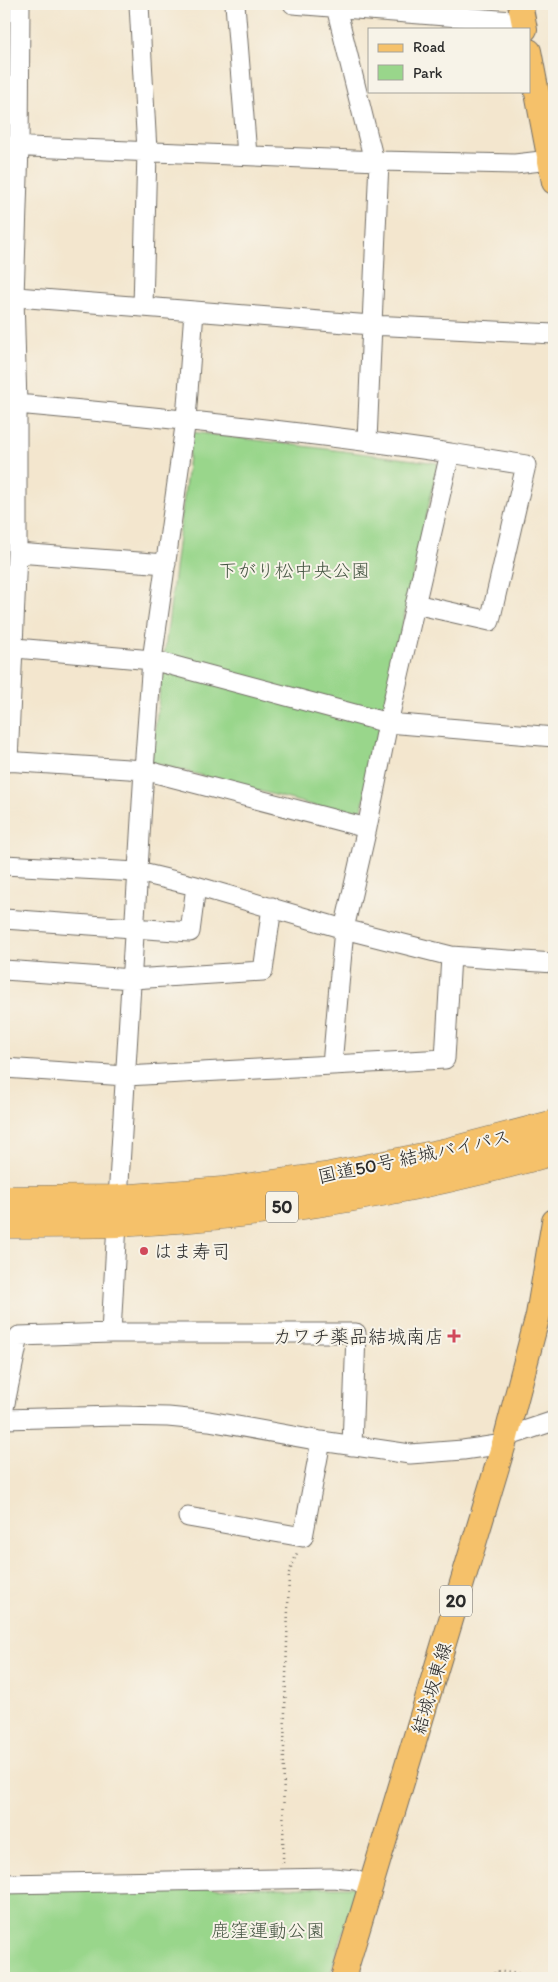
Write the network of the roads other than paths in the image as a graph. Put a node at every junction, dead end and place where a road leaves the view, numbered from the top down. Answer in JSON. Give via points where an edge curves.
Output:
{"nodes":[{"id":1,"x":20,"y":4,"type":"edge"},
{"id":2,"x":139,"y":4,"type":"edge"},
{"id":3,"x":235,"y":4,"type":"edge"},
{"id":4,"x":293,"y":4,"type":"edge"},
{"id":5,"x":336,"y":7,"type":"junction"},
{"id":6,"x":380,"y":7,"type":"edge"},
{"id":7,"x":523,"y":18,"type":"edge"},
{"id":8,"x":530,"y":56,"type":"edge"},
{"id":9,"x":12,"y":60,"type":"edge"},
{"id":10,"x":11,"y":146,"type":"edge"},
{"id":11,"x":146,"y":151,"type":"junction"},
{"id":12,"x":247,"y":155,"type":"junction"},
{"id":13,"x":376,"y":161,"type":"junction"},
{"id":14,"x":553,"y":173,"type":"edge"},
{"id":15,"x":9,"y":297,"type":"edge"},
{"id":16,"x":142,"y":307,"type":"junction"},
{"id":17,"x":194,"y":311,"type":"junction"},
{"id":18,"x":371,"y":325,"type":"junction"},
{"id":19,"x":554,"y":334,"type":"edge"},
{"id":20,"x":17,"y":404,"type":"junction"},
{"id":21,"x":186,"y":419,"type":"junction"},
{"id":22,"x":367,"y":441,"type":"junction"},
{"id":23,"x":450,"y":453,"type":"junction"},
{"id":24,"x":10,"y":460,"type":"edge"},
{"id":25,"x":17,"y":553,"type":"junction"},
{"id":26,"x":166,"y":564,"type":"junction"},
{"id":27,"x":415,"y":604,"type":"junction"},
{"id":28,"x":8,"y":647,"type":"edge"},
{"id":29,"x":152,"y":660,"type":"junction"},
{"id":30,"x":388,"y":723,"type":"junction"},
{"id":31,"x":554,"y":737,"type":"edge"},
{"id":32,"x":6,"y":762,"type":"edge"},
{"id":33,"x":144,"y":770,"type":"junction"},
{"id":34,"x":367,"y":828,"type":"junction"},
{"id":35,"x":4,"y":865,"type":"edge"},
{"id":36,"x":138,"y":872,"type":"junction"},
{"id":37,"x":196,"y":886,"type":"junction"},
{"id":38,"x":272,"y":907,"type":"junction"},
{"id":39,"x":4,"y":919,"type":"edge"},
{"id":40,"x":134,"y":927,"type":"junction"},
{"id":41,"x":344,"y":928,"type":"junction"},
{"id":42,"x":451,"y":956,"type":"junction"},
{"id":43,"x":554,"y":963,"type":"edge"},
{"id":44,"x":4,"y":970,"type":"edge"},
{"id":45,"x":132,"y":979,"type":"junction"},
{"id":46,"x":332,"y":1065,"type":"junction"},
{"id":47,"x":4,"y":1068,"type":"edge"},
{"id":48,"x":126,"y":1076,"type":"junction"},
{"id":49,"x":554,"y":1124,"type":"edge"},
{"id":50,"x":554,"y":1151,"type":"edge"},
{"id":51,"x":4,"y":1200,"type":"edge"},
{"id":52,"x":118,"y":1211,"type":"junction"},
{"id":53,"x":554,"y":1221,"type":"edge"},
{"id":54,"x":4,"y":1224,"type":"edge"},
{"id":55,"x":551,"y":1272,"type":"edge"},
{"id":56,"x":111,"y":1333,"type":"junction"},
{"id":57,"x":4,"y":1408,"type":"edge"},
{"id":58,"x":4,"y":1419,"type":"edge"},
{"id":59,"x":554,"y":1421,"type":"edge"},
{"id":60,"x":321,"y":1441,"type":"junction"},
{"id":61,"x":505,"y":1441,"type":"junction"},
{"id":62,"x":352,"y":1446,"type":"junction"},
{"id":63,"x":188,"y":1517,"type":"dead end"},
{"id":64,"x":4,"y":1884,"type":"edge"},
{"id":65,"x":371,"y":1887,"type":"junction"},
{"id":66,"x":344,"y":1978,"type":"edge"}],
"edges":[{"from":1,"to":9,"type":"street"},
{"from":2,"to":11,"type":"street"},
{"from":3,"to":12,"type":"street"},
{"from":4,"to":5,"type":"street"},
{"from":5,"to":6,"type":"street"},
{"from":5,"to":13,"type":"street"},
{"from":6,"to":7,"type":"street"},
{"from":8,"to":14,"type":"main road"},
{"from":9,"to":10,"type":"street"},
{"from":10,"to":11,"type":"street"},
{"from":10,"to":15,"type":"street"},
{"from":11,"to":12,"type":"street"},
{"from":11,"to":16,"type":"street"},
{"from":12,"to":13,"type":"street"},
{"from":13,"to":14,"type":"street","via":[[515,164]]},
{"from":13,"to":18,"type":"street"},
{"from":15,"to":16,"type":"street"},
{"from":15,"to":20,"type":"street"},
{"from":16,"to":17,"type":"street"},
{"from":17,"to":18,"type":"street"},
{"from":17,"to":21,"type":"street"},
{"from":18,"to":19,"type":"street"},
{"from":18,"to":22,"type":"street"},
{"from":20,"to":21,"type":"street"},
{"from":20,"to":24,"type":"street"},
{"from":21,"to":22,"type":"street"},
{"from":21,"to":26,"type":"street"},
{"from":22,"to":23,"type":"street"},
{"from":23,"to":27,"type":"street"},
{"from":23,"to":27,"type":"street","via":[[526,465],[490,621]]},
{"from":24,"to":25,"type":"street"},
{"from":25,"to":26,"type":"street"},
{"from":25,"to":28,"type":"street"},
{"from":26,"to":29,"type":"street"},
{"from":27,"to":30,"type":"street"},
{"from":28,"to":29,"type":"street"},
{"from":28,"to":32,"type":"street"},
{"from":29,"to":30,"type":"street"},
{"from":29,"to":33,"type":"street"},
{"from":30,"to":31,"type":"street"},
{"from":30,"to":34,"type":"street"},
{"from":32,"to":33,"type":"street"},
{"from":33,"to":34,"type":"street"},
{"from":33,"to":36,"type":"street"},
{"from":34,"to":41,"type":"street"},
{"from":35,"to":36,"type":"street"},
{"from":36,"to":37,"type":"street"},
{"from":36,"to":40,"type":"street"},
{"from":37,"to":38,"type":"street"},
{"from":37,"to":40,"type":"street","via":[[190,932]]},
{"from":38,"to":41,"type":"street"},
{"from":38,"to":45,"type":"street","via":[[263,971]]},
{"from":39,"to":40,"type":"street"},
{"from":40,"to":45,"type":"street"},
{"from":41,"to":42,"type":"street"},
{"from":41,"to":46,"type":"street"},
{"from":42,"to":43,"type":"street"},
{"from":42,"to":46,"type":"street","via":[[445,1059]]},
{"from":44,"to":45,"type":"street"},
{"from":45,"to":48,"type":"street"},
{"from":46,"to":48,"type":"street"},
{"from":47,"to":48,"type":"street"},
{"from":48,"to":52,"type":"street"},
{"from":49,"to":52,"type":"highway","name":"国道50号 結城バイパス","number":"50","via":[[446,1152],[330,1176],[222,1191]]},
{"from":50,"to":52,"type":"highway","name":"国道50号 結城バイパス","number":"50","via":[[447,1178],[334,1200],[223,1215]]},
{"from":51,"to":52,"type":"highway","name":"国道50号 結城バイパス","number":"50"},
{"from":52,"to":54,"type":"highway","name":"国道50号 結城バイパス","number":"50"},
{"from":52,"to":56,"type":"street"},
{"from":53,"to":55,"type":"main road","name":"結城坂東線","number":"20"},
{"from":55,"to":61,"type":"main road","name":"結城坂東線","number":"20"},
{"from":56,"to":57,"type":"street","via":[[19,1336]]},
{"from":56,"to":62,"type":"street","via":[[356,1333]]},
{"from":58,"to":60,"type":"street","via":[[168,1417]]},
{"from":59,"to":61,"type":"street"},
{"from":60,"to":62,"type":"street"},
{"from":60,"to":63,"type":"street","via":[[303,1537]]},
{"from":61,"to":62,"type":"street","via":[[476,1449],[410,1454]]},
{"from":61,"to":65,"type":"main road","name":"結城坂東線","number":"20"},
{"from":64,"to":65,"type":"street","via":[[344,1878]]},
{"from":65,"to":66,"type":"main road","name":"結城坂東線","number":"20"}]}
